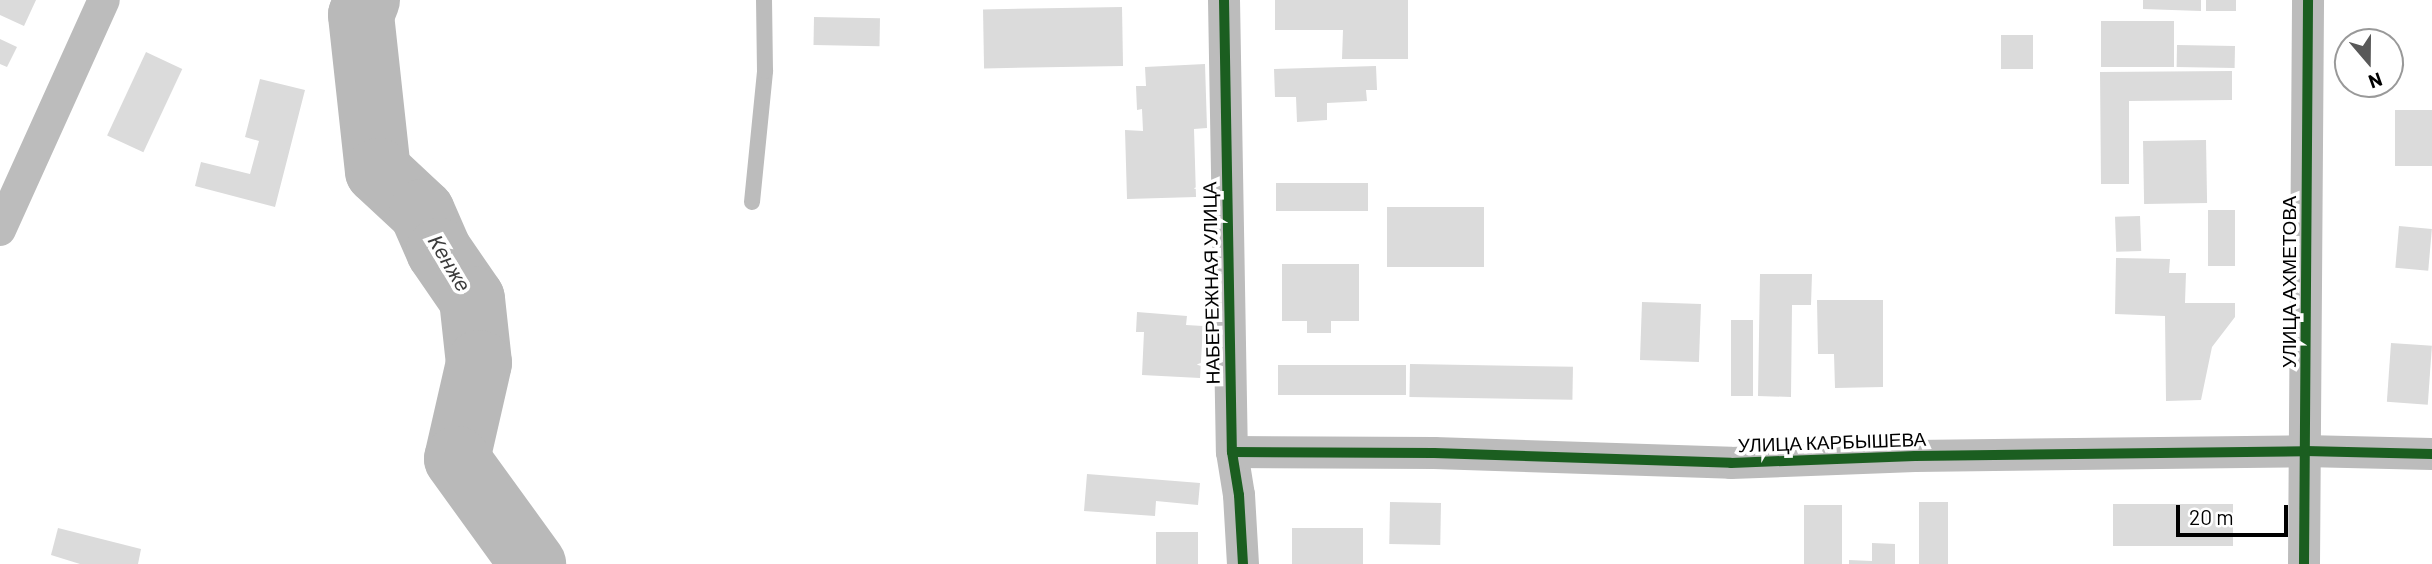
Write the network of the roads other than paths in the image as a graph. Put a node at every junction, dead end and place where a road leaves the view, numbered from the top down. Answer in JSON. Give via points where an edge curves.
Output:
{"nodes":[{"id":1,"x":104,"y":0,"type":"edge"},
{"id":2,"x":764,"y":0,"type":"edge"},
{"id":3,"x":1224,"y":0,"type":"edge"},
{"id":4,"x":2308,"y":0,"type":"edge"},
{"id":5,"x":752,"y":202,"type":"dead end"},
{"id":6,"x":0,"y":230,"type":"edge"},
{"id":7,"x":2305,"y":451,"type":"junction"},
{"id":8,"x":1233,"y":452,"type":"junction"},
{"id":9,"x":2432,"y":454,"type":"edge"},
{"id":10,"x":1243,"y":564,"type":"edge"},
{"id":11,"x":2304,"y":564,"type":"edge"}],
"edges":[{"from":1,"to":6,"type":"street"},
{"from":2,"to":5,"type":"lane","via":[[765,71]]},
{"from":3,"to":8,"type":"street","name":"НАБЕРЕЖНАЯ УЛИЦА"},
{"from":4,"to":7,"type":"street","name":"УЛИЦА АХМЕТОВА"},
{"from":7,"to":8,"type":"street","name":"УЛИЦА КАРБЫШЕВА","via":[[1731,463]]},
{"from":7,"to":9,"type":"street","name":"УЛИЦА КАРБЫШЕВА"},
{"from":7,"to":11,"type":"street","name":"УЛИЦА АХМЕТОВА"},
{"from":8,"to":10,"type":"street","name":"НАБЕРЕЖНАЯ УЛИЦА"}]}
